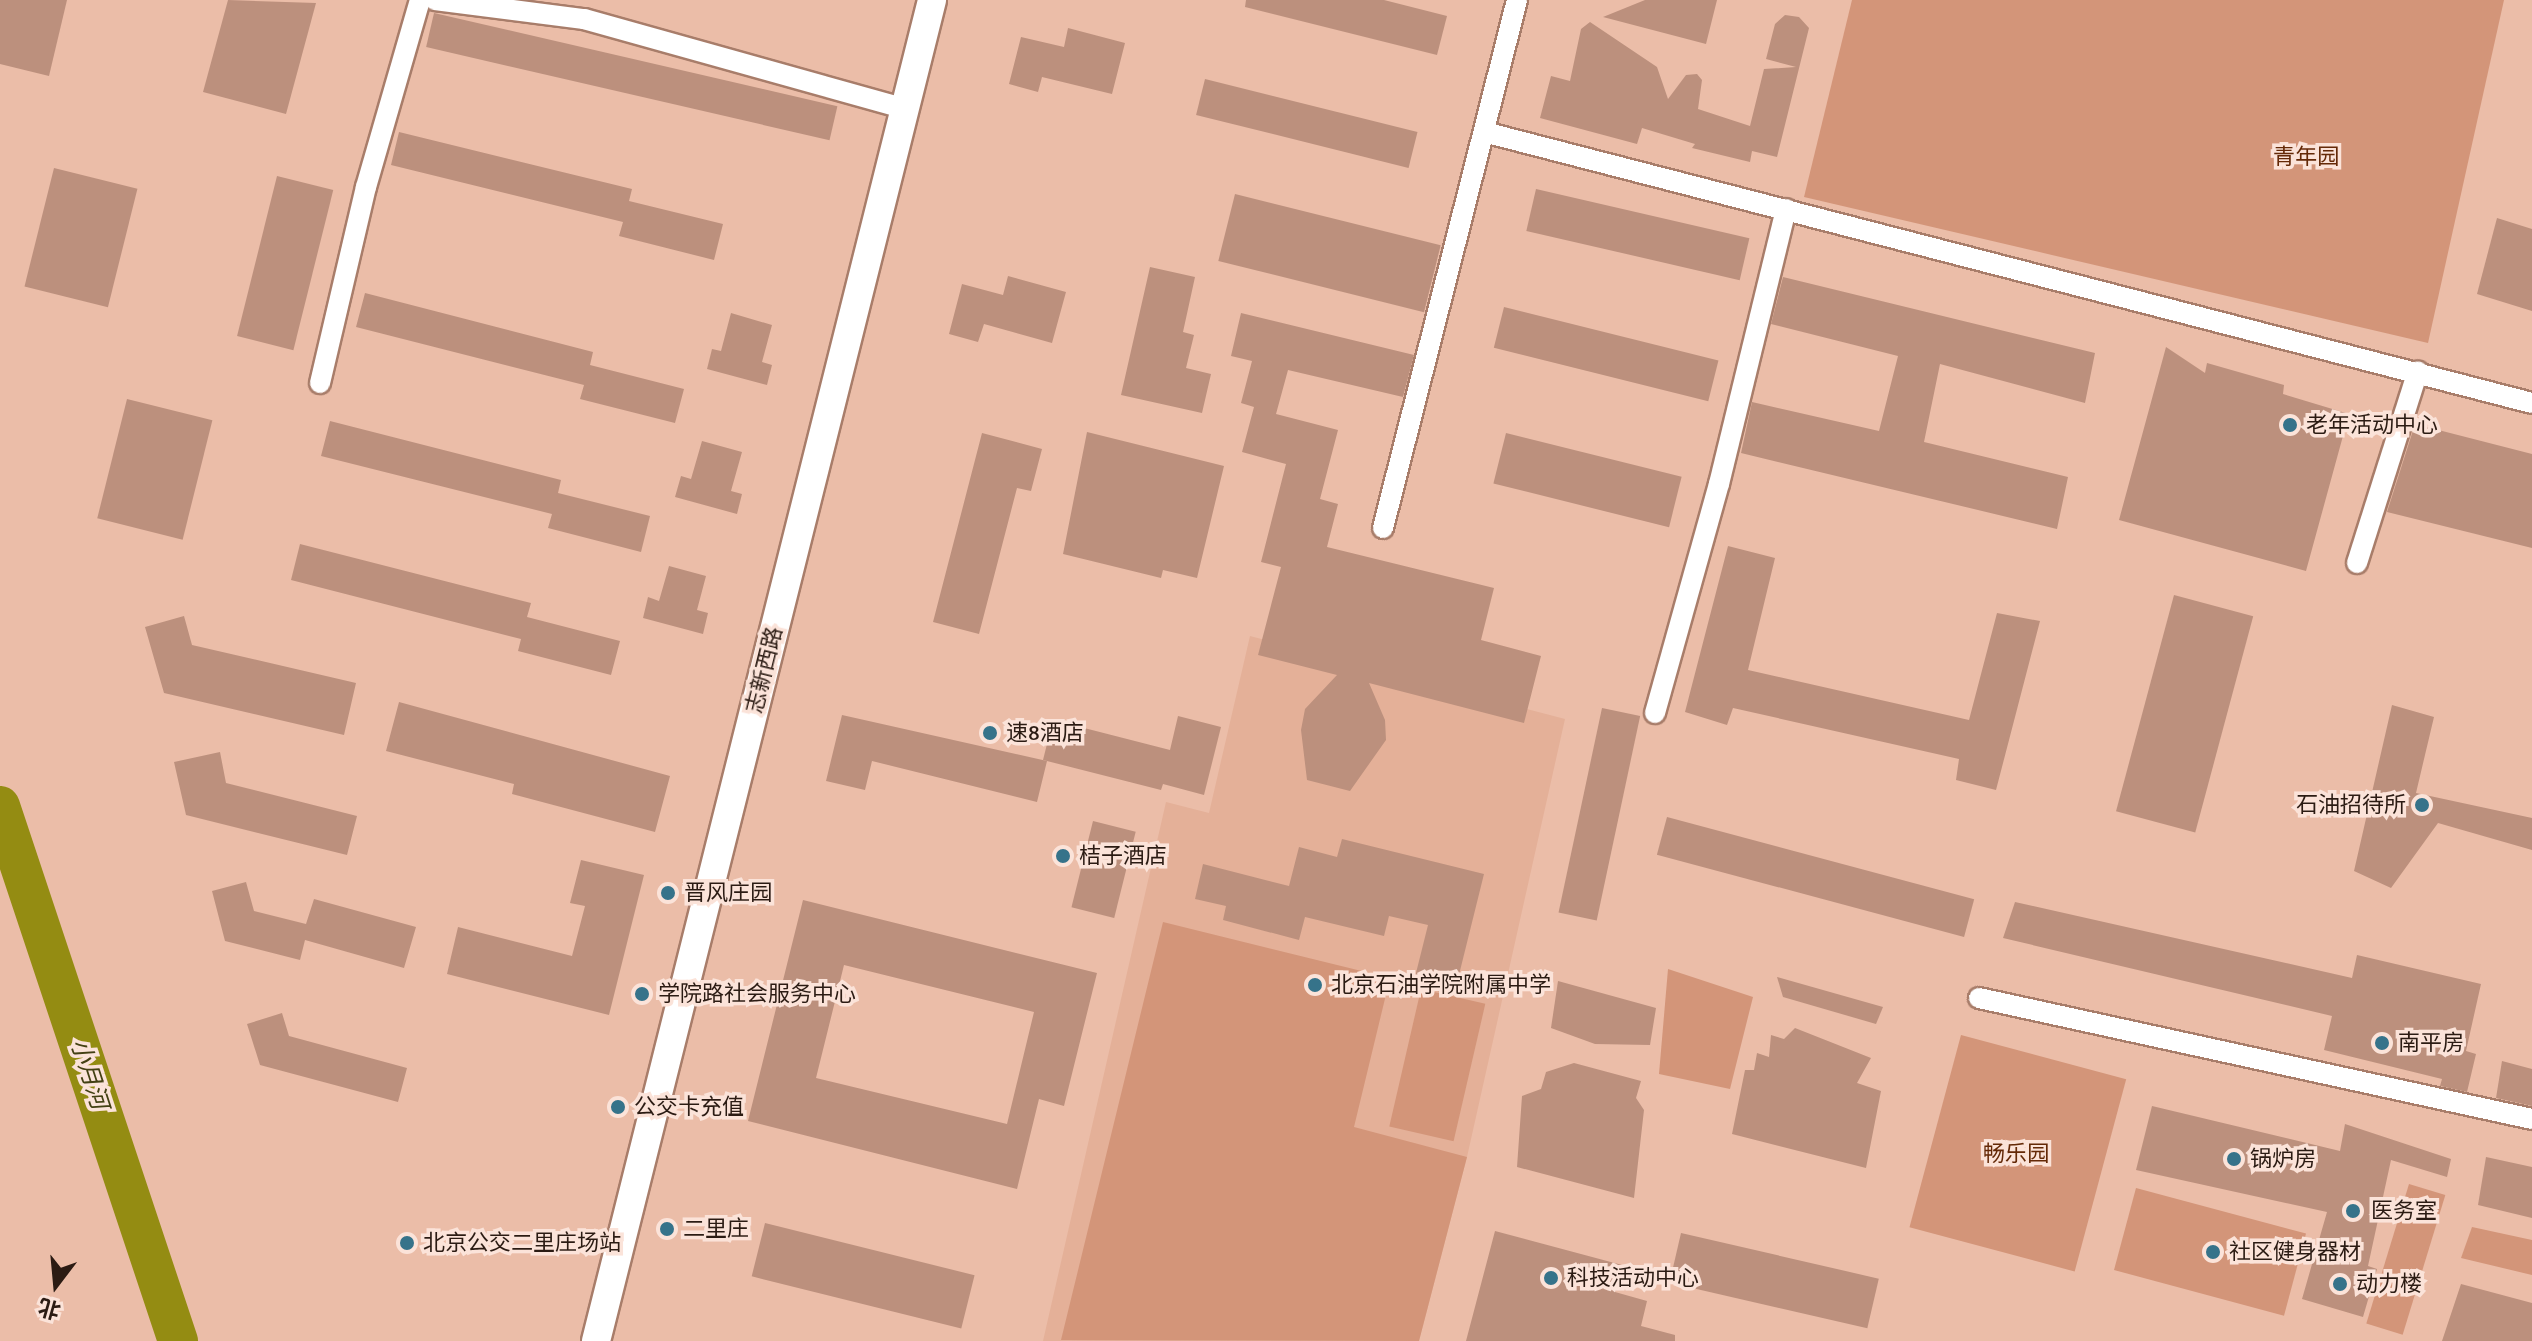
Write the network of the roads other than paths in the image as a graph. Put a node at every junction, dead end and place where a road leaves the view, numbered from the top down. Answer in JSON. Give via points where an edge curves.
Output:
{"nodes":[{"id":1,"x":420,"y":0,"type":"edge"},
{"id":2,"x":435,"y":0,"type":"edge"},
{"id":3,"x":932,"y":0,"type":"edge"},
{"id":4,"x":1517,"y":0,"type":"edge"},
{"id":5,"x":587,"y":10,"type":"edge"},
{"id":6,"x":906,"y":109,"type":"junction"},
{"id":7,"x":1484,"y":132,"type":"junction"},
{"id":8,"x":1786,"y":209,"type":"junction"},
{"id":9,"x":2418,"y":371,"type":"junction"},
{"id":10,"x":320,"y":383,"type":"dead end"},
{"id":11,"x":2532,"y":403,"type":"edge"},
{"id":12,"x":1383,"y":528,"type":"dead end"},
{"id":13,"x":2357,"y":563,"type":"dead end"},
{"id":14,"x":1655,"y":713,"type":"dead end"},
{"id":15,"x":1979,"y":998,"type":"dead end"},
{"id":16,"x":2532,"y":1119,"type":"edge"},
{"id":17,"x":596,"y":1341,"type":"edge"}],
"edges":[{"from":1,"to":10,"type":"street","via":[[366,187]]},
{"from":2,"to":5,"type":"street"},
{"from":3,"to":6,"type":"street","name":"志新西路"},
{"from":4,"to":7,"type":"street"},
{"from":5,"to":6,"type":"street"},
{"from":6,"to":17,"type":"street","name":"志新西路"},
{"from":7,"to":8,"type":"street"},
{"from":7,"to":12,"type":"street"},
{"from":8,"to":9,"type":"street"},
{"from":8,"to":14,"type":"street","via":[[1719,484]]},
{"from":9,"to":11,"type":"street"},
{"from":9,"to":13,"type":"street"},
{"from":15,"to":16,"type":"street"}]}
